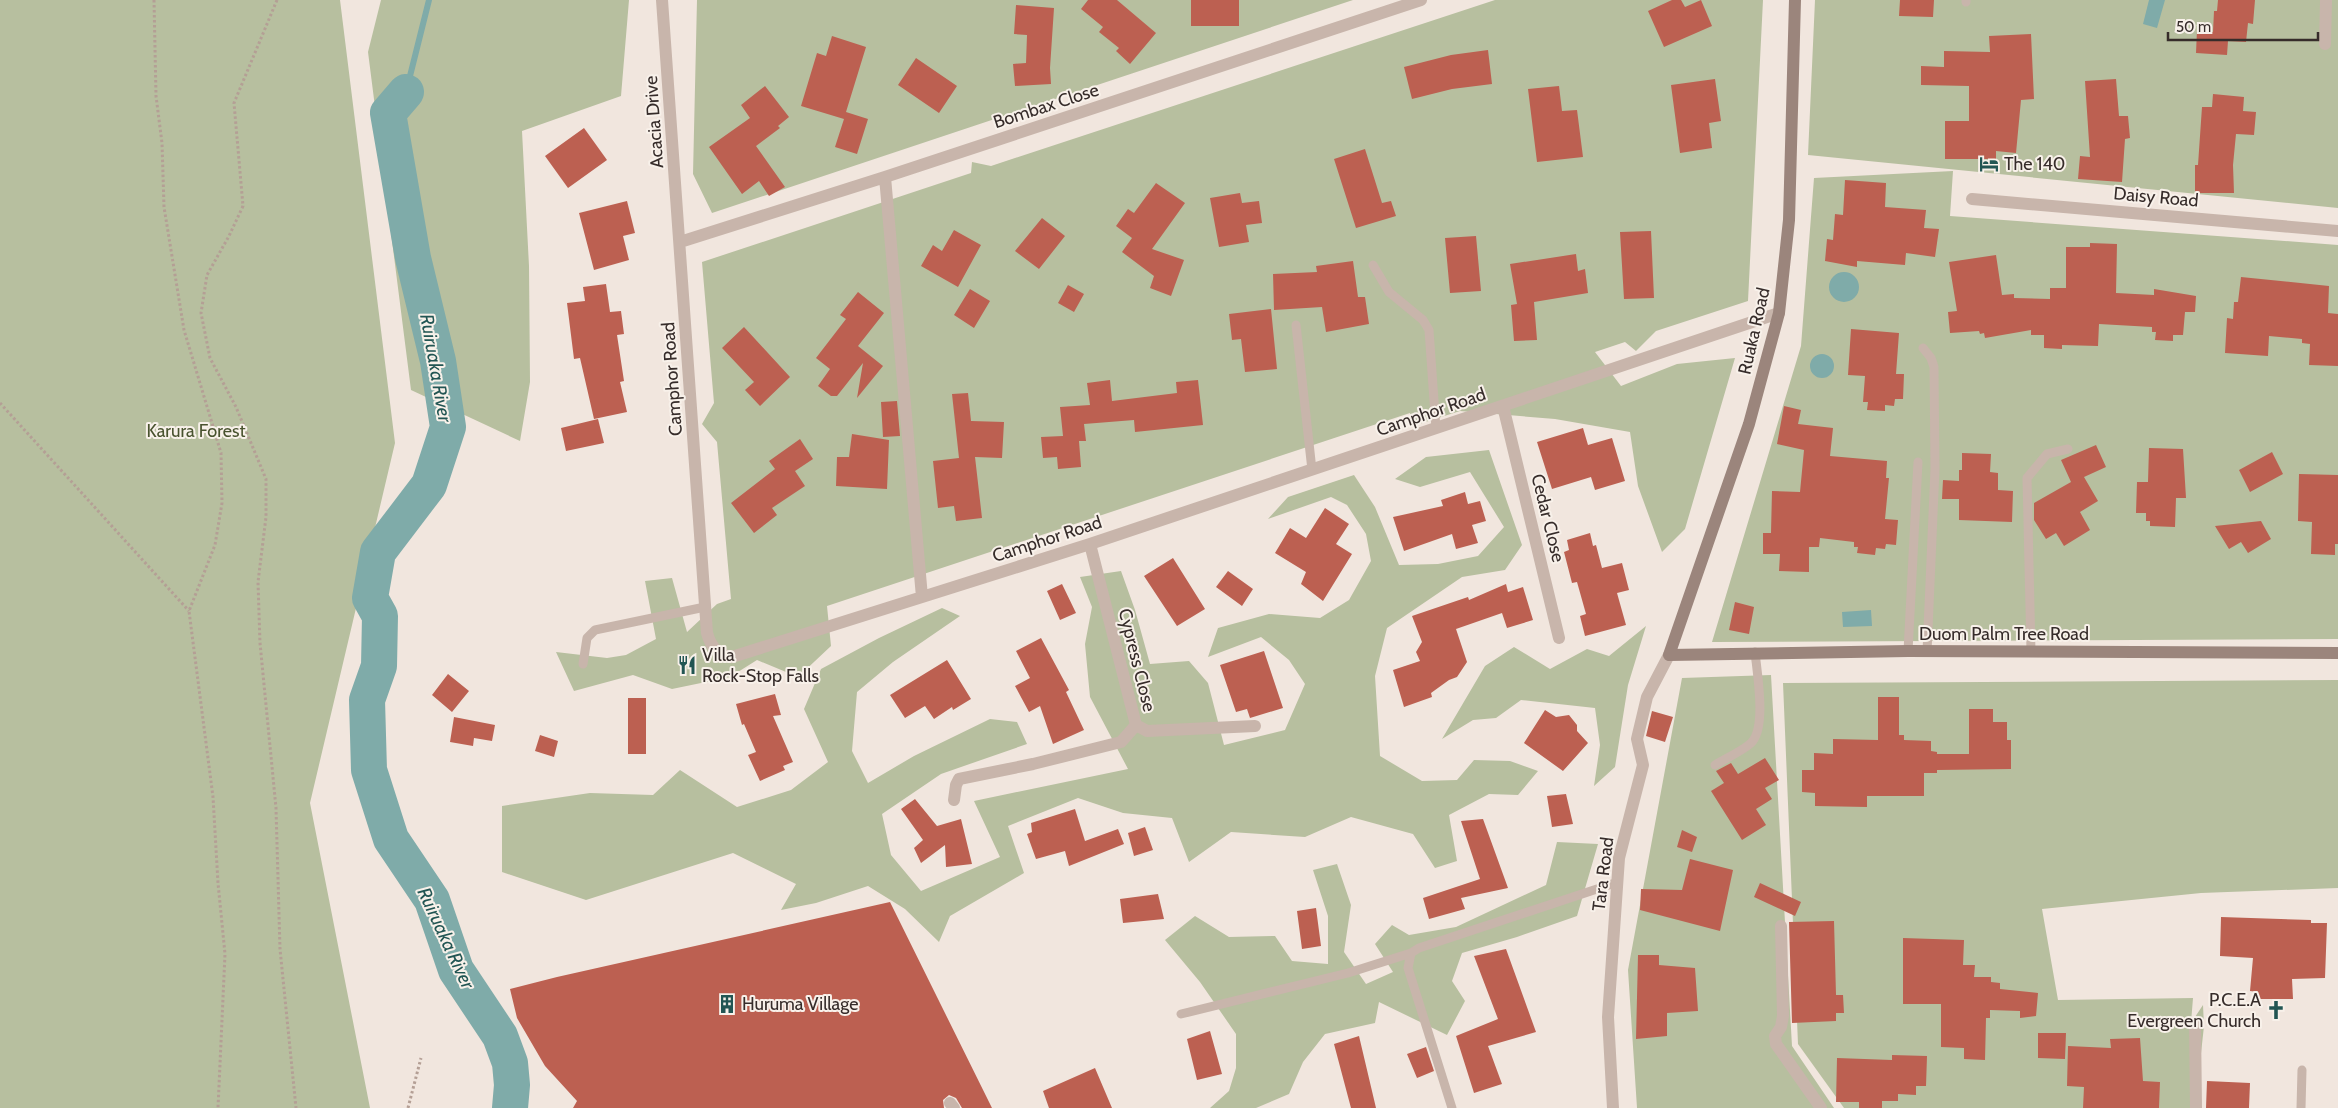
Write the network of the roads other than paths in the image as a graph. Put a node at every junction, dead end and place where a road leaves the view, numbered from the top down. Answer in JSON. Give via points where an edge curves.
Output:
{"nodes":[{"id":1,"x":662,"y":0,"type":"edge"},
{"id":2,"x":1421,"y":0,"type":"edge"},
{"id":3,"x":1795,"y":0,"type":"edge"},
{"id":4,"x":2326,"y":0,"type":"edge"},
{"id":5,"x":2325,"y":44,"type":"dead end"},
{"id":6,"x":885,"y":177,"type":"junction"},
{"id":7,"x":1972,"y":199,"type":"dead end"},
{"id":8,"x":2338,"y":231,"type":"edge"},
{"id":9,"x":680,"y":242,"type":"junction"},
{"id":10,"x":1373,"y":265,"type":"dead end"},
{"id":11,"x":1779,"y":313,"type":"junction"},
{"id":12,"x":1296,"y":325,"type":"dead end"},
{"id":13,"x":1924,"y":348,"type":"dead end"},
{"id":14,"x":1503,"y":406,"type":"junction"},
{"id":15,"x":1436,"y":429,"type":"junction"},
{"id":16,"x":2068,"y":449,"type":"dead end"},
{"id":17,"x":1918,"y":462,"type":"dead end"},
{"id":18,"x":1312,"y":470,"type":"junction"},
{"id":19,"x":1090,"y":544,"type":"junction"},
{"id":20,"x":922,"y":597,"type":"junction"},
{"id":21,"x":705,"y":607,"type":"junction"},
{"id":22,"x":1559,"y":638,"type":"dead end"},
{"id":23,"x":1908,"y":651,"type":"junction"},
{"id":24,"x":2031,"y":651,"type":"junction"},
{"id":25,"x":1755,"y":652,"type":"junction"},
{"id":26,"x":1926,"y":652,"type":"junction"},
{"id":27,"x":2338,"y":652,"type":"edge"},
{"id":28,"x":1669,"y":655,"type":"junction"},
{"id":29,"x":582,"y":664,"type":"dead end"},
{"id":30,"x":1136,"y":726,"type":"junction"},
{"id":31,"x":1255,"y":726,"type":"dead end"},
{"id":32,"x":1715,"y":765,"type":"dead end"},
{"id":33,"x":954,"y":800,"type":"dead end"},
{"id":34,"x":1618,"y":882,"type":"junction"},
{"id":35,"x":1781,"y":926,"type":"dead end"},
{"id":36,"x":1411,"y":953,"type":"junction"},
{"id":37,"x":1181,"y":1014,"type":"dead end"},
{"id":38,"x":2195,"y":1023,"type":"dead end"},
{"id":39,"x":2302,"y":1070,"type":"dead end"},
{"id":40,"x":1452,"y":1108,"type":"edge"},
{"id":41,"x":1613,"y":1108,"type":"edge"},
{"id":42,"x":1821,"y":1108,"type":"edge"},
{"id":43,"x":2196,"y":1108,"type":"edge"},
{"id":44,"x":2301,"y":1108,"type":"edge"}],
"edges":[{"from":1,"to":9,"type":"street","name":"Acacia Drive"},
{"from":2,"to":6,"type":"street","name":"Bombax Close"},
{"from":3,"to":11,"type":"street","name":"Ruaka Road","via":[[1790,220]]},
{"from":4,"to":5,"type":"street"},
{"from":6,"to":9,"type":"street","name":"Bombax Close"},
{"from":6,"to":20,"type":"street"},
{"from":7,"to":8,"type":"street","name":"Daisy Road"},
{"from":9,"to":21,"type":"street","name":"Camphor Road"},
{"from":10,"to":15,"type":"lane","via":[[1388,292],[1423,320],[1429,330]]},
{"from":11,"to":14,"type":"street","name":"Camphor Road"},
{"from":11,"to":28,"type":"street","name":"Ruaka Road","via":[[1749,424]]},
{"from":12,"to":18,"type":"lane"},
{"from":13,"to":26,"type":"lane","via":[[1934,367],[1935,469]]},
{"from":14,"to":15,"type":"street","name":"Camphor Road"},
{"from":14,"to":22,"type":"street","name":"Cedar Close"},
{"from":15,"to":18,"type":"street","name":"Camphor Road"},
{"from":16,"to":24,"type":"lane","via":[[2047,454],[2027,478]]},
{"from":17,"to":23,"type":"lane"},
{"from":18,"to":19,"type":"street","name":"Camphor Road"},
{"from":19,"to":20,"type":"street","name":"Camphor Road"},
{"from":19,"to":30,"type":"street","name":"Cypress Close"},
{"from":20,"to":21,"type":"street","name":"Camphor Road","via":[[732,657],[716,651],[710,644]]},
{"from":21,"to":29,"type":"lane","via":[[594,630],[587,638]]},
{"from":23,"to":25,"type":"street","name":"Duom Palm Tree Road"},
{"from":23,"to":26,"type":"street","name":"Duom Palm Tree Road"},
{"from":24,"to":26,"type":"street","name":"Duom Palm Tree Road"},
{"from":24,"to":27,"type":"street","name":"Duom Palm Tree Road"},
{"from":25,"to":28,"type":"street","name":"Duom Palm Tree Road"},
{"from":25,"to":32,"type":"lane","via":[[1758,729],[1752,742]]},
{"from":28,"to":34,"type":"street","name":"Tara Road","via":[[1646,697],[1637,739],[1643,765],[1619,858]]},
{"from":30,"to":31,"type":"street","name":"Cypress Close","via":[[1147,731]]},
{"from":30,"to":33,"type":"street","via":[[1121,742],[960,779]]},
{"from":34,"to":36,"type":"lane"},
{"from":34,"to":41,"type":"street","name":"Tara Road","via":[[1608,1017]]},
{"from":35,"to":42,"type":"street","via":[[1783,1016],[1775,1036],[1776,1044]]},
{"from":36,"to":37,"type":"lane","via":[[1348,973]]},
{"from":36,"to":40,"type":"lane","via":[[1408,968]]},
{"from":38,"to":43,"type":"street"},
{"from":39,"to":44,"type":"lane"}]}
